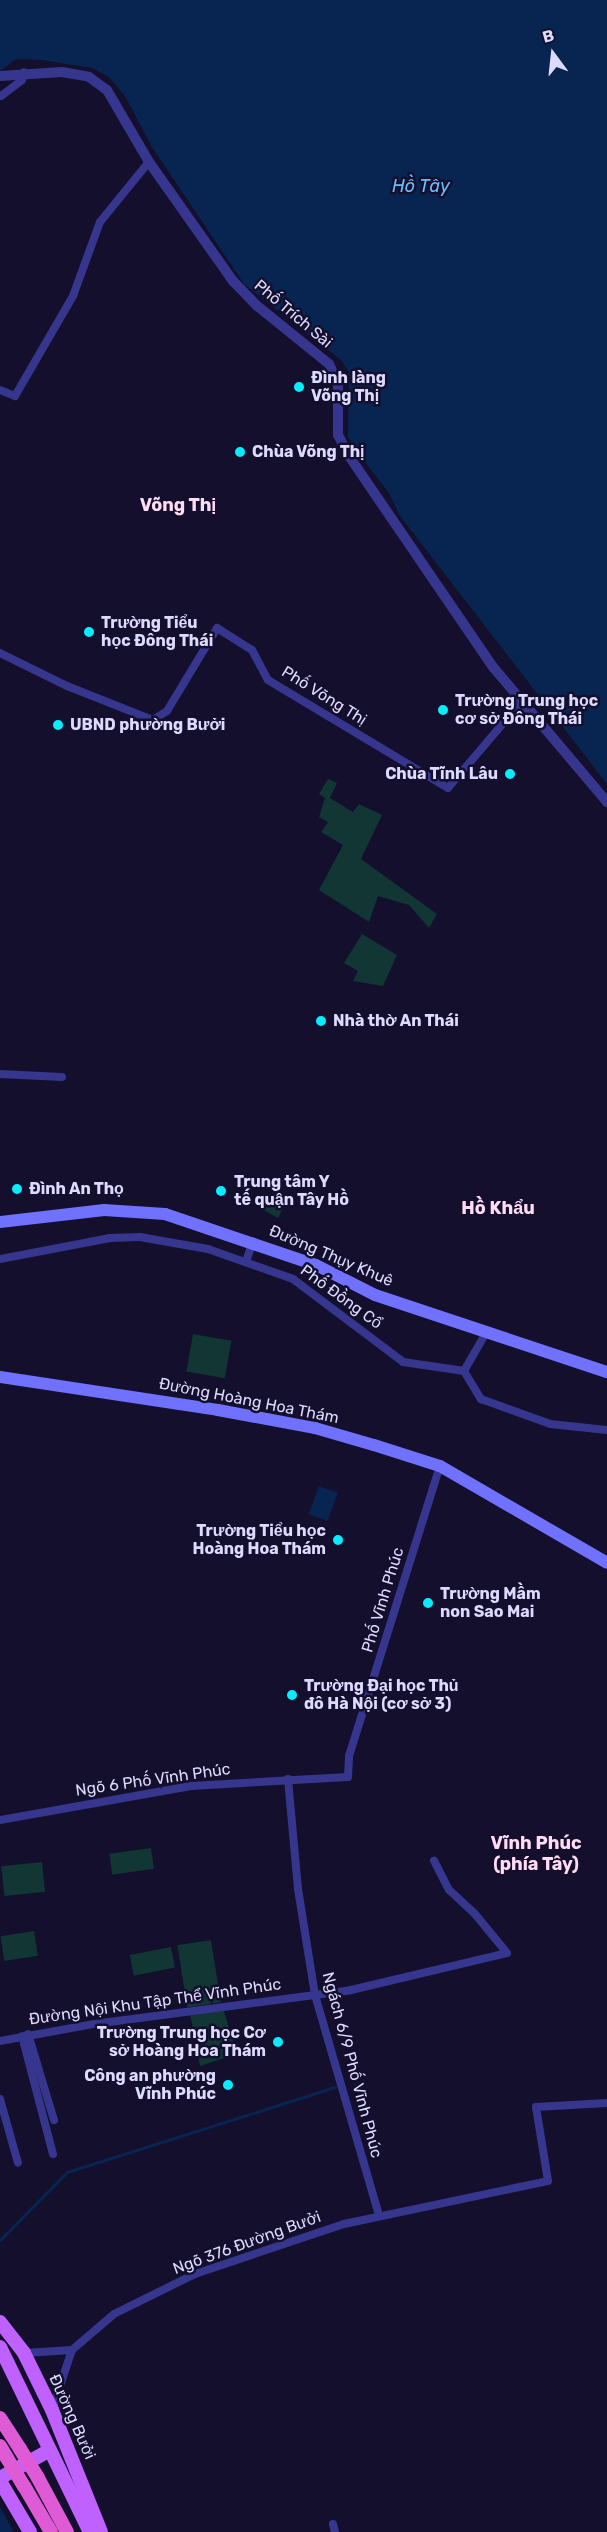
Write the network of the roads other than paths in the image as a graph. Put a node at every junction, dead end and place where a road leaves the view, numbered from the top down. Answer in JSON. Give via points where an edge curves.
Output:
{"nodes":[{"id":1,"x":24,"y":71,"type":"junction"},
{"id":2,"x":0,"y":76,"type":"edge"},
{"id":3,"x":1,"y":96,"type":"edge"},
{"id":4,"x":149,"y":162,"type":"junction"},
{"id":5,"x":0,"y":390,"type":"edge"},
{"id":6,"x":0,"y":653,"type":"edge"},
{"id":7,"x":522,"y":701,"type":"junction"},
{"id":8,"x":607,"y":802,"type":"edge"},
{"id":9,"x":0,"y":1074,"type":"edge"},
{"id":10,"x":62,"y":1077,"type":"dead end"},
{"id":11,"x":0,"y":1222,"type":"edge"},
{"id":12,"x":252,"y":1241,"type":"junction"},
{"id":13,"x":0,"y":1259,"type":"edge"},
{"id":14,"x":246,"y":1262,"type":"junction"},
{"id":15,"x":487,"y":1331,"type":"junction"},
{"id":16,"x":464,"y":1371,"type":"junction"},
{"id":17,"x":607,"y":1372,"type":"edge"},
{"id":18,"x":0,"y":1377,"type":"edge"},
{"id":19,"x":607,"y":1430,"type":"edge"},
{"id":20,"x":440,"y":1466,"type":"junction"},
{"id":21,"x":607,"y":1563,"type":"edge"},
{"id":22,"x":348,"y":1777,"type":"joint"},
{"id":23,"x":288,"y":1779,"type":"junction"},
{"id":24,"x":0,"y":1820,"type":"edge"},
{"id":25,"x":434,"y":1861,"type":"dead end"},
{"id":26,"x":315,"y":1995,"type":"junction"},
{"id":27,"x":25,"y":2035,"type":"junction"},
{"id":28,"x":0,"y":2041,"type":"edge"},
{"id":29,"x":0,"y":2099,"type":"edge"},
{"id":30,"x":607,"y":2103,"type":"edge"},
{"id":31,"x":54,"y":2120,"type":"dead end"},
{"id":32,"x":53,"y":2154,"type":"dead end"},
{"id":33,"x":18,"y":2163,"type":"dead end"},
{"id":34,"x":378,"y":2214,"type":"junction"},
{"id":35,"x":0,"y":2322,"type":"edge"},
{"id":36,"x":0,"y":2347,"type":"edge"},
{"id":37,"x":72,"y":2350,"type":"junction"},
{"id":38,"x":24,"y":2353,"type":"junction"},
{"id":39,"x":52,"y":2410,"type":"junction"},
{"id":40,"x":0,"y":2418,"type":"edge"},
{"id":41,"x":50,"y":2450,"type":"junction"},
{"id":42,"x":3,"y":2452,"type":"edge"},
{"id":43,"x":0,"y":2480,"type":"edge"},
{"id":44,"x":30,"y":2532,"type":"edge"},
{"id":45,"x":51,"y":2532,"type":"edge"},
{"id":46,"x":67,"y":2532,"type":"edge"},
{"id":47,"x":90,"y":2532,"type":"edge"},
{"id":48,"x":101,"y":2532,"type":"edge"}],
"edges":[{"from":1,"to":2,"type":"street","name":"Phố Trích Sài"},
{"from":1,"to":3,"type":"street","via":[[22,80]]},
{"from":1,"to":4,"type":"street","name":"Phố Trích Sài","via":[[62,72],[98,82],[114,99]]},
{"from":4,"to":5,"type":"street","via":[[100,222],[73,296],[15,396]]},
{"from":4,"to":7,"type":"street","name":"Phố Trích Sài","via":[[235,285],[328,364],[338,383],[338,435],[349,456],[485,656]]},
{"from":6,"to":7,"type":"street","name":"Phố Võng Thị","via":[[67,686],[153,720],[167,711],[217,628],[252,650],[268,680],[448,788]]},
{"from":7,"to":8,"type":"street","name":"Phố Trích Sài"},
{"from":9,"to":10,"type":"street"},
{"from":11,"to":12,"type":"main road","name":"Đường Thụy Khuê","via":[[122,1209],[165,1214]]},
{"from":12,"to":14,"type":"street"},
{"from":12,"to":15,"type":"main road","name":"Đường Thụy Khuê","via":[[316,1265],[375,1294]]},
{"from":13,"to":14,"type":"street","name":"Phố Đồng Cổ","via":[[110,1238],[140,1237],[191,1245]]},
{"from":14,"to":16,"type":"street","name":"Phố Đồng Cổ","via":[[293,1278],[403,1362]]},
{"from":15,"to":16,"type":"street"},
{"from":15,"to":17,"type":"main road","name":"Đường Thụy Khuê"},
{"from":16,"to":19,"type":"street","via":[[481,1399],[550,1424]]},
{"from":18,"to":20,"type":"main road","name":"Đường Hoàng Hoa Thám","via":[[315,1428]]},
{"from":20,"to":21,"type":"main road","name":"Đường Hoàng Hoa Thám"},
{"from":20,"to":22,"type":"street","name":"Phố Vĩnh Phúc","via":[[349,1756]]},
{"from":22,"to":23,"type":"street","name":"Ngõ 6 Phố Vĩnh Phúc"},
{"from":23,"to":24,"type":"street","name":"Ngõ 6 Phố Vĩnh Phúc","via":[[182,1787]]},
{"from":23,"to":26,"type":"street","name":"Ngách 6/9 Phố Vĩnh Phúc","via":[[298,1889]]},
{"from":25,"to":26,"type":"street","name":"Đường Nội Khu Tập Thể Vĩnh Phúc","via":[[449,1890],[507,1953]]},
{"from":26,"to":27,"type":"street","name":"Đường Nội Khu Tập Thể Vĩnh Phúc"},
{"from":26,"to":34,"type":"street","name":"Ngách 6/9 Phố Vĩnh Phúc"},
{"from":27,"to":28,"type":"street","name":"Đường Nội Khu Tập Thể Vĩnh Phúc"},
{"from":27,"to":31,"type":"street"},
{"from":27,"to":32,"type":"street"},
{"from":29,"to":33,"type":"street"},
{"from":30,"to":34,"type":"street","name":"Ngõ 376 Đường Bưởi","via":[[536,2107],[548,2181]]},
{"from":34,"to":37,"type":"street","name":"Ngõ 376 Đường Bưởi","via":[[195,2274],[114,2314]]},
{"from":35,"to":38,"type":"main road","name":"Đường Bưởi"},
{"from":36,"to":41,"type":"main road","name":"Đường Bưởi"},
{"from":37,"to":38,"type":"street"},
{"from":37,"to":39,"type":"street"},
{"from":38,"to":39,"type":"main road","name":"Đường Bưởi"},
{"from":39,"to":48,"type":"main road","name":"Đường Bưởi"},
{"from":40,"to":46,"type":"highway","bridge":true},
{"from":41,"to":43,"type":"main road"},
{"from":41,"to":47,"type":"main road","name":"Đường Bưởi"},
{"from":42,"to":45,"type":"highway","bridge":true},
{"from":43,"to":44,"type":"main road"}]}
